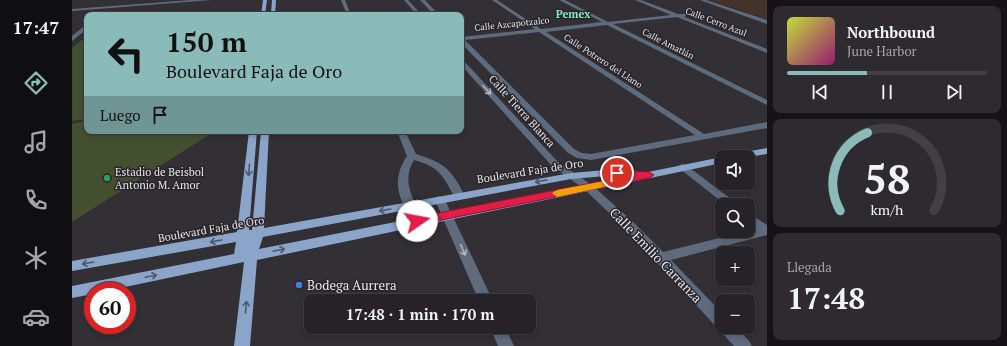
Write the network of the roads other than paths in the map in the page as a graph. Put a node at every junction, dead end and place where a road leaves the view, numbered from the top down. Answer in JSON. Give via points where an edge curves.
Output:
{"nodes":[{"id":1,"x":116,"y":0,"type":"edge"},
{"id":2,"x":176,"y":0,"type":"edge"},
{"id":3,"x":210,"y":0,"type":"edge"},
{"id":4,"x":265,"y":0,"type":"edge"},
{"id":5,"x":274,"y":0,"type":"edge"},
{"id":6,"x":343,"y":0,"type":"edge"},
{"id":7,"x":406,"y":0,"type":"edge"},
{"id":8,"x":422,"y":0,"type":"edge"},
{"id":9,"x":487,"y":0,"type":"edge"},
{"id":10,"x":494,"y":0,"type":"edge"},
{"id":11,"x":561,"y":0,"type":"edge"},
{"id":12,"x":567,"y":0,"type":"edge"},
{"id":13,"x":637,"y":0,"type":"edge"},
{"id":14,"x":645,"y":0,"type":"edge"},
{"id":15,"x":702,"y":0,"type":"edge"},
{"id":16,"x":109,"y":6,"type":"junction"},
{"id":17,"x":72,"y":8,"type":"edge"},
{"id":18,"x":102,"y":12,"type":"edge"},
{"id":19,"x":263,"y":12,"type":"edge"},
{"id":20,"x":273,"y":12,"type":"edge"},
{"id":21,"x":348,"y":12,"type":"edge"},
{"id":22,"x":417,"y":12,"type":"edge"},
{"id":23,"x":434,"y":12,"type":"edge"},
{"id":24,"x":678,"y":14,"type":"junction"},
{"id":25,"x":608,"y":22,"type":"junction"},
{"id":26,"x":767,"y":22,"type":"edge"},
{"id":27,"x":84,"y":29,"type":"edge"},
{"id":28,"x":535,"y":30,"type":"junction"},
{"id":29,"x":464,"y":38,"type":"edge"},
{"id":30,"x":72,"y":39,"type":"edge"},
{"id":31,"x":464,"y":41,"type":"edge"},
{"id":32,"x":766,"y":49,"type":"edge"},
{"id":33,"x":464,"y":64,"type":"edge"},
{"id":34,"x":767,"y":99,"type":"edge"},
{"id":35,"x":767,"y":103,"type":"edge"},
{"id":36,"x":767,"y":125,"type":"edge"},
{"id":37,"x":253,"y":134,"type":"edge"},
{"id":38,"x":265,"y":134,"type":"edge"},
{"id":39,"x":402,"y":134,"type":"edge"},
{"id":40,"x":699,"y":138,"type":"junction"},
{"id":41,"x":766,"y":151,"type":"edge"},
{"id":42,"x":755,"y":153,"type":"edge"},
{"id":43,"x":412,"y":156,"type":"junction"},
{"id":44,"x":715,"y":161,"type":"edge"},
{"id":45,"x":683,"y":168,"type":"junction"},
{"id":46,"x":649,"y":175,"type":"junction"},
{"id":47,"x":571,"y":176,"type":"junction"},
{"id":48,"x":588,"y":187,"type":"junction"},
{"id":49,"x":460,"y":196,"type":"junction"},
{"id":50,"x":724,"y":198,"type":"edge"},
{"id":51,"x":440,"y":200,"type":"junction"},
{"id":52,"x":410,"y":206,"type":"junction"},
{"id":53,"x":447,"y":215,"type":"junction"},
{"id":54,"x":755,"y":222,"type":"edge"},
{"id":55,"x":767,"y":231,"type":"edge"},
{"id":56,"x":258,"y":234,"type":"junction"},
{"id":57,"x":243,"y":236,"type":"junction"},
{"id":58,"x":245,"y":256,"type":"junction"},
{"id":59,"x":660,"y":258,"type":"junction"},
{"id":60,"x":72,"y":266,"type":"edge"},
{"id":61,"x":72,"y":292,"type":"edge"},
{"id":62,"x":483,"y":294,"type":"edge"},
{"id":63,"x":715,"y":316,"type":"edge"},
{"id":64,"x":500,"y":334,"type":"edge"},
{"id":65,"x":733,"y":334,"type":"edge"},
{"id":66,"x":242,"y":346,"type":"edge"},
{"id":67,"x":506,"y":346,"type":"edge"},
{"id":68,"x":744,"y":346,"type":"edge"}],
"edges":[{"from":1,"to":16,"type":"street"},
{"from":2,"to":16,"type":"street"},
{"from":3,"to":16,"type":"street"},
{"from":4,"to":19,"type":"main road"},
{"from":5,"to":20,"type":"main road"},
{"from":6,"to":21,"type":"street"},
{"from":7,"to":22,"type":"street"},
{"from":8,"to":23,"type":"street"},
{"from":9,"to":28,"type":"street","name":"Calle Potrero del Llano"},
{"from":10,"to":28,"type":"street","name":"Calle Potrero del Llano"},
{"from":11,"to":25,"type":"street","name":"Calle Amatlán"},
{"from":12,"to":25,"type":"street","name":"Calle Amatlán"},
{"from":13,"to":24,"type":"street","name":"Calle Cerro Azul"},
{"from":14,"to":24,"type":"street","name":"Calle Cerro Azul"},
{"from":15,"to":26,"type":"street"},
{"from":16,"to":17,"type":"street"},
{"from":16,"to":18,"type":"street"},
{"from":24,"to":25,"type":"street","name":"Calle Azcapotzalco"},
{"from":24,"to":32,"type":"street","name":"Calle Cerro Azul"},
{"from":25,"to":28,"type":"street","name":"Calle Azcapotzalco"},
{"from":25,"to":34,"type":"street","name":"Calle Amatlán"},
{"from":25,"to":35,"type":"street","name":"Calle Amatlán"},
{"from":27,"to":30,"type":"street"},
{"from":28,"to":29,"type":"street","name":"Calle Azcapotzalco"},
{"from":28,"to":40,"type":"street","name":"Calle Potrero del Llano"},
{"from":31,"to":40,"type":"street","via":[[571,151],[580,156],[592,157]]},
{"from":33,"to":47,"type":"street","name":"Calle Tierra Blanca","one_way":true,"via":[[555,164]]},
{"from":36,"to":40,"type":"street"},
{"from":37,"to":57,"type":"main road","one_way":true},
{"from":38,"to":56,"type":"main road"},
{"from":39,"to":43,"type":"street"},
{"from":41,"to":42,"type":"main road"},
{"from":43,"to":49,"type":"street","via":[[443,168]]},
{"from":43,"to":52,"type":"street","via":[[404,169],[402,182]]},
{"from":44,"to":45,"type":"main road"},
{"from":45,"to":46,"type":"main road"},
{"from":45,"to":50,"type":"street"},
{"from":46,"to":47,"type":"main road","name":"Boulevard Faja de Oro","via":[[629,172]]},
{"from":46,"to":48,"type":"main road"},
{"from":47,"to":48,"type":"street","name":"Calle Tierra Blanca"},
{"from":47,"to":49,"type":"main road","name":"Boulevard Faja de Oro","one_way":true},
{"from":48,"to":53,"type":"main road"},
{"from":48,"to":59,"type":"street","name":"Calle Emilio Carranza"},
{"from":49,"to":51,"type":"main road","name":"Boulevard Faja de Oro"},
{"from":51,"to":52,"type":"main road","name":"Boulevard Faja de Oro"},
{"from":51,"to":53,"type":"street"},
{"from":52,"to":56,"type":"main road","name":"Boulevard Faja de Oro","one_way":true},
{"from":58,"to":53,"type":"main road","one_way":true},
{"from":53,"to":62,"type":"street","one_way":true},
{"from":54,"to":55,"type":"street"},
{"from":55,"to":59,"type":"street"},
{"from":56,"to":57,"type":"main road","name":"Boulevard Faja de Oro"},
{"from":56,"to":58,"type":"main road"},
{"from":57,"to":58,"type":"main road"},
{"from":57,"to":60,"type":"main road","name":"Boulevard Faja de Oro","one_way":true},
{"from":61,"to":58,"type":"main road","one_way":true},
{"from":66,"to":58,"type":"main road","one_way":true},
{"from":59,"to":63,"type":"street","name":"Calle Emilio Carranza"},
{"from":64,"to":67,"type":"street"},
{"from":65,"to":68,"type":"street"}]}
